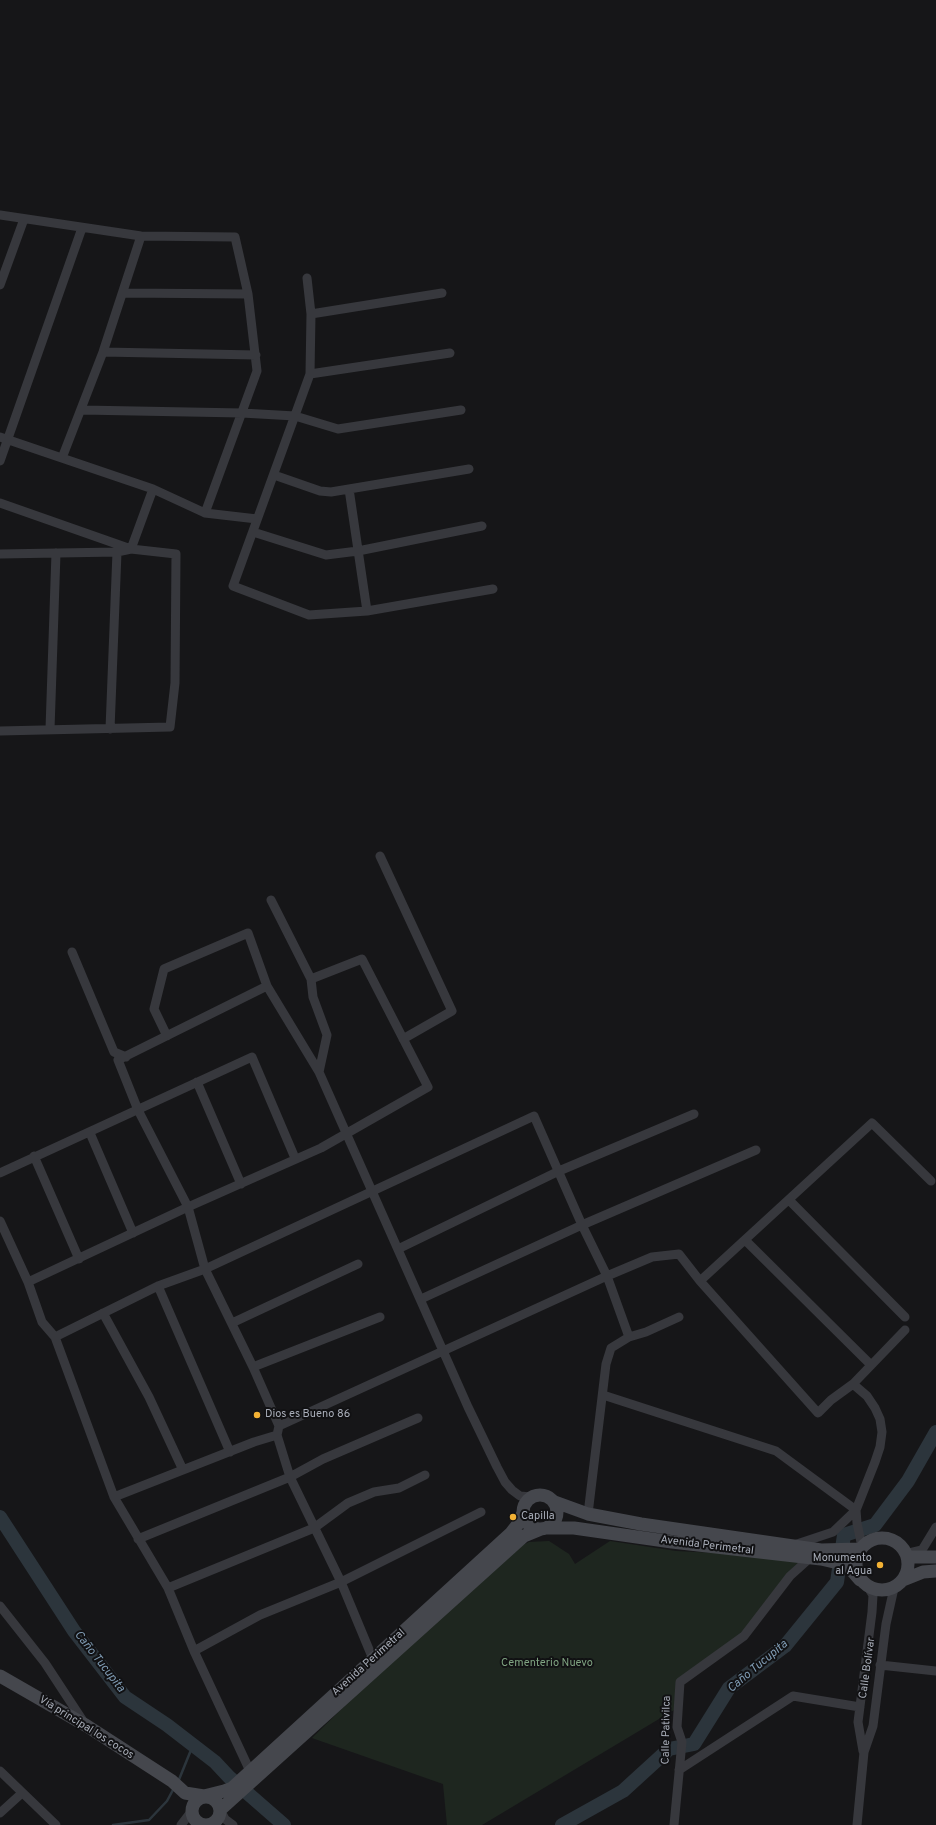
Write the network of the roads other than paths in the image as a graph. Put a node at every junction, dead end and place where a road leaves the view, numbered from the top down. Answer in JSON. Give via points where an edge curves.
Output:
{"nodes":[{"id":1,"x":0,"y":215,"type":"edge"},
{"id":2,"x":24,"y":219,"type":"junction"},
{"id":3,"x":82,"y":228,"type":"junction"},
{"id":4,"x":141,"y":236,"type":"junction"},
{"id":5,"x":307,"y":278,"type":"dead end"},
{"id":6,"x":0,"y":285,"type":"edge"},
{"id":7,"x":123,"y":293,"type":"junction"},
{"id":8,"x":442,"y":293,"type":"dead end"},
{"id":9,"x":248,"y":294,"type":"junction"},
{"id":10,"x":311,"y":314,"type":"junction"},
{"id":11,"x":103,"y":352,"type":"junction"},
{"id":12,"x":450,"y":353,"type":"dead end"},
{"id":13,"x":256,"y":355,"type":"junction"},
{"id":14,"x":310,"y":374,"type":"junction"},
{"id":15,"x":82,"y":410,"type":"junction"},
{"id":16,"x":461,"y":410,"type":"dead end"},
{"id":17,"x":242,"y":413,"type":"junction"},
{"id":18,"x":295,"y":416,"type":"junction"},
{"id":19,"x":4,"y":438,"type":"edge"},
{"id":20,"x":62,"y":458,"type":"junction"},
{"id":21,"x":0,"y":461,"type":"edge"},
{"id":22,"x":469,"y":469,"type":"dead end"},
{"id":23,"x":274,"y":475,"type":"junction"},
{"id":24,"x":153,"y":489,"type":"junction"},
{"id":25,"x":349,"y":489,"type":"junction"},
{"id":26,"x":0,"y":503,"type":"edge"},
{"id":27,"x":205,"y":513,"type":"junction"},
{"id":28,"x":258,"y":519,"type":"junction"},
{"id":29,"x":482,"y":526,"type":"dead end"},
{"id":30,"x":253,"y":532,"type":"junction"},
{"id":31,"x":131,"y":549,"type":"junction"},
{"id":32,"x":358,"y":551,"type":"junction"},
{"id":33,"x":117,"y":552,"type":"junction"},
{"id":34,"x":56,"y":553,"type":"junction"},
{"id":35,"x":0,"y":554,"type":"edge"},
{"id":36,"x":493,"y":588,"type":"dead end"},
{"id":37,"x":367,"y":611,"type":"junction"},
{"id":38,"x":50,"y":729,"type":"junction"},
{"id":39,"x":110,"y":729,"type":"junction"},
{"id":40,"x":0,"y":731,"type":"edge"},
{"id":41,"x":380,"y":856,"type":"dead end"},
{"id":42,"x":270,"y":900,"type":"dead end"},
{"id":43,"x":72,"y":952,"type":"dead end"},
{"id":44,"x":311,"y":979,"type":"junction"},
{"id":45,"x":266,"y":986,"type":"junction"},
{"id":46,"x":167,"y":1036,"type":"junction"},
{"id":47,"x":404,"y":1039,"type":"junction"},
{"id":48,"x":126,"y":1057,"type":"junction"},
{"id":49,"x":320,"y":1072,"type":"junction"},
{"id":50,"x":197,"y":1082,"type":"junction"},
{"id":51,"x":138,"y":1110,"type":"junction"},
{"id":52,"x":694,"y":1114,"type":"dead end"},
{"id":53,"x":90,"y":1133,"type":"junction"},
{"id":54,"x":346,"y":1134,"type":"junction"},
{"id":55,"x":756,"y":1150,"type":"dead end"},
{"id":56,"x":34,"y":1156,"type":"junction"},
{"id":57,"x":295,"y":1158,"type":"junction"},
{"id":58,"x":559,"y":1171,"type":"junction"},
{"id":59,"x":0,"y":1173,"type":"edge"},
{"id":60,"x":931,"y":1181,"type":"dead end"},
{"id":61,"x":241,"y":1184,"type":"junction"},
{"id":62,"x":372,"y":1191,"type":"junction"},
{"id":63,"x":789,"y":1200,"type":"junction"},
{"id":64,"x":188,"y":1207,"type":"junction"},
{"id":65,"x":0,"y":1221,"type":"edge"},
{"id":66,"x":582,"y":1225,"type":"junction"},
{"id":67,"x":133,"y":1233,"type":"junction"},
{"id":68,"x":745,"y":1240,"type":"junction"},
{"id":69,"x":398,"y":1249,"type":"junction"},
{"id":70,"x":79,"y":1259,"type":"junction"},
{"id":71,"x":358,"y":1264,"type":"dead end"},
{"id":72,"x":205,"y":1269,"type":"junction"},
{"id":73,"x":607,"y":1276,"type":"junction"},
{"id":74,"x":700,"y":1281,"type":"junction"},
{"id":75,"x":28,"y":1282,"type":"junction"},
{"id":76,"x":158,"y":1286,"type":"junction"},
{"id":77,"x":421,"y":1299,"type":"junction"},
{"id":78,"x":104,"y":1313,"type":"junction"},
{"id":79,"x":380,"y":1317,"type":"dead end"},
{"id":80,"x":679,"y":1317,"type":"dead end"},
{"id":81,"x":905,"y":1317,"type":"dead end"},
{"id":82,"x":232,"y":1323,"type":"junction"},
{"id":83,"x":905,"y":1330,"type":"dead end"},
{"id":84,"x":55,"y":1337,"type":"junction"},
{"id":85,"x":629,"y":1337,"type":"junction"},
{"id":86,"x":444,"y":1351,"type":"junction"},
{"id":87,"x":871,"y":1365,"type":"junction"},
{"id":88,"x":253,"y":1367,"type":"junction"},
{"id":89,"x":853,"y":1384,"type":"junction"},
{"id":90,"x":603,"y":1395,"type":"junction"},
{"id":91,"x":418,"y":1418,"type":"dead end"},
{"id":92,"x":278,"y":1430,"type":"junction"},
{"id":93,"x":230,"y":1452,"type":"junction"},
{"id":94,"x":183,"y":1470,"type":"junction"},
{"id":95,"x":425,"y":1475,"type":"dead end"},
{"id":96,"x":290,"y":1477,"type":"junction"},
{"id":97,"x":114,"y":1497,"type":"junction"},
{"id":98,"x":531,"y":1497,"type":"junction"},
{"id":99,"x":555,"y":1502,"type":"junction"},
{"id":100,"x":856,"y":1510,"type":"junction"},
{"id":101,"x":480,"y":1512,"type":"dead end"},
{"id":102,"x":523,"y":1513,"type":"junction"},
{"id":103,"x":588,"y":1514,"type":"junction"},
{"id":104,"x":936,"y":1527,"type":"edge"},
{"id":105,"x":314,"y":1528,"type":"junction"},
{"id":106,"x":544,"y":1529,"type":"junction"},
{"id":107,"x":138,"y":1539,"type":"junction"},
{"id":108,"x":791,"y":1546,"type":"junction"},
{"id":109,"x":861,"y":1548,"type":"junction"},
{"id":110,"x":907,"y":1555,"type":"junction"},
{"id":111,"x":839,"y":1556,"type":"junction"},
{"id":112,"x":936,"y":1557,"type":"edge"},
{"id":113,"x":810,"y":1558,"type":"junction"},
{"id":114,"x":936,"y":1571,"type":"edge"},
{"id":115,"x":341,"y":1582,"type":"junction"},
{"id":116,"x":864,"y":1583,"type":"junction"},
{"id":117,"x":898,"y":1584,"type":"junction"},
{"id":118,"x":168,"y":1588,"type":"junction"},
{"id":119,"x":0,"y":1606,"type":"edge"},
{"id":120,"x":194,"y":1651,"type":"junction"},
{"id":121,"x":373,"y":1659,"type":"junction"},
{"id":122,"x":880,"y":1665,"type":"junction"},
{"id":123,"x":936,"y":1671,"type":"edge"},
{"id":124,"x":0,"y":1676,"type":"edge"},
{"id":125,"x":860,"y":1706,"type":"junction"},
{"id":126,"x":87,"y":1726,"type":"junction"},
{"id":127,"x":864,"y":1752,"type":"junction"},
{"id":128,"x":679,"y":1770,"type":"junction"},
{"id":129,"x":0,"y":1771,"type":"edge"},
{"id":130,"x":247,"y":1778,"type":"junction"},
{"id":131,"x":185,"y":1793,"type":"junction"},
{"id":132,"x":22,"y":1794,"type":"junction"},
{"id":133,"x":204,"y":1796,"type":"junction"},
{"id":134,"x":191,"y":1812,"type":"junction"},
{"id":135,"x":0,"y":1813,"type":"edge"},
{"id":136,"x":224,"y":1820,"type":"edge"},
{"id":137,"x":56,"y":1825,"type":"edge"},
{"id":138,"x":181,"y":1825,"type":"edge"},
{"id":139,"x":205,"y":1825,"type":"edge"},
{"id":140,"x":674,"y":1825,"type":"edge"},
{"id":141,"x":857,"y":1825,"type":"edge"}],
"edges":[{"from":1,"to":2,"type":"street"},
{"from":2,"to":3,"type":"street"},
{"from":2,"to":6,"type":"street"},
{"from":3,"to":4,"type":"street"},
{"from":3,"to":19,"type":"street"},
{"from":4,"to":7,"type":"street"},
{"from":4,"to":9,"type":"street","via":[[235,237]]},
{"from":5,"to":10,"type":"street"},
{"from":7,"to":9,"type":"street"},
{"from":7,"to":11,"type":"street"},
{"from":8,"to":10,"type":"street"},
{"from":9,"to":13,"type":"street"},
{"from":10,"to":14,"type":"street"},
{"from":11,"to":13,"type":"street"},
{"from":11,"to":15,"type":"street"},
{"from":12,"to":14,"type":"street"},
{"from":13,"to":17,"type":"street","via":[[257,371]]},
{"from":14,"to":18,"type":"street"},
{"from":15,"to":17,"type":"street"},
{"from":15,"to":20,"type":"street"},
{"from":16,"to":18,"type":"street","via":[[338,429]]},
{"from":17,"to":18,"type":"street"},
{"from":17,"to":27,"type":"street"},
{"from":18,"to":23,"type":"street"},
{"from":19,"to":20,"type":"street"},
{"from":19,"to":21,"type":"street"},
{"from":20,"to":24,"type":"street"},
{"from":22,"to":25,"type":"street"},
{"from":23,"to":25,"type":"street","via":[[320,491]]},
{"from":23,"to":28,"type":"street"},
{"from":24,"to":27,"type":"street"},
{"from":24,"to":31,"type":"street"},
{"from":25,"to":32,"type":"street"},
{"from":26,"to":31,"type":"street"},
{"from":27,"to":28,"type":"street"},
{"from":28,"to":30,"type":"street"},
{"from":29,"to":32,"type":"street"},
{"from":30,"to":32,"type":"street","via":[[326,555]]},
{"from":30,"to":37,"type":"street","via":[[233,586],[309,615]]},
{"from":31,"to":33,"type":"street"},
{"from":31,"to":39,"type":"street","via":[[176,554],[175,683],[172,720],[170,727]]},
{"from":32,"to":37,"type":"street"},
{"from":33,"to":34,"type":"street"},
{"from":33,"to":39,"type":"street"},
{"from":34,"to":35,"type":"street"},
{"from":34,"to":38,"type":"street"},
{"from":36,"to":37,"type":"street"},
{"from":38,"to":39,"type":"street"},
{"from":38,"to":40,"type":"street"},
{"from":41,"to":47,"type":"street","via":[[452,1011]]},
{"from":42,"to":44,"type":"street"},
{"from":43,"to":48,"type":"street","via":[[114,1052]]},
{"from":44,"to":47,"type":"street","via":[[362,959]]},
{"from":44,"to":49,"type":"street","via":[[313,997],[327,1035]]},
{"from":45,"to":46,"type":"street"},
{"from":45,"to":46,"type":"street","via":[[248,933],[164,969],[154,1009]]},
{"from":45,"to":49,"type":"street"},
{"from":46,"to":48,"type":"street"},
{"from":47,"to":54,"type":"street","via":[[428,1087]]},
{"from":48,"to":51,"type":"street","via":[[118,1060]]},
{"from":49,"to":54,"type":"street"},
{"from":50,"to":51,"type":"street"},
{"from":50,"to":57,"type":"street","via":[[252,1057]]},
{"from":50,"to":61,"type":"street"},
{"from":51,"to":53,"type":"street"},
{"from":51,"to":64,"type":"street"},
{"from":52,"to":58,"type":"street"},
{"from":53,"to":56,"type":"street"},
{"from":53,"to":67,"type":"street"},
{"from":54,"to":57,"type":"street","via":[[321,1148]]},
{"from":54,"to":62,"type":"street"},
{"from":55,"to":66,"type":"street"},
{"from":56,"to":59,"type":"street"},
{"from":56,"to":70,"type":"street"},
{"from":57,"to":61,"type":"street"},
{"from":58,"to":62,"type":"street","via":[[534,1116]]},
{"from":58,"to":66,"type":"street"},
{"from":58,"to":69,"type":"street"},
{"from":60,"to":63,"type":"street","via":[[872,1123]]},
{"from":61,"to":64,"type":"street"},
{"from":62,"to":69,"type":"street"},
{"from":62,"to":72,"type":"street"},
{"from":63,"to":68,"type":"street"},
{"from":63,"to":81,"type":"street"},
{"from":64,"to":67,"type":"street"},
{"from":64,"to":72,"type":"street"},
{"from":65,"to":75,"type":"street"},
{"from":66,"to":73,"type":"street"},
{"from":66,"to":77,"type":"street"},
{"from":67,"to":70,"type":"street"},
{"from":68,"to":74,"type":"street"},
{"from":68,"to":87,"type":"street"},
{"from":69,"to":77,"type":"street"},
{"from":70,"to":75,"type":"street"},
{"from":71,"to":82,"type":"street"},
{"from":72,"to":76,"type":"street"},
{"from":72,"to":82,"type":"street"},
{"from":73,"to":74,"type":"street","via":[[652,1257],[680,1254]]},
{"from":73,"to":85,"type":"street"},
{"from":73,"to":86,"type":"street"},
{"from":74,"to":89,"type":"street","via":[[818,1413]]},
{"from":75,"to":84,"type":"street","via":[[42,1322]]},
{"from":76,"to":78,"type":"street"},
{"from":76,"to":93,"type":"street"},
{"from":77,"to":86,"type":"street"},
{"from":78,"to":84,"type":"street"},
{"from":78,"to":94,"type":"street","via":[[149,1397]]},
{"from":79,"to":88,"type":"street"},
{"from":80,"to":85,"type":"street"},
{"from":82,"to":88,"type":"street"},
{"from":83,"to":87,"type":"street"},
{"from":84,"to":97,"type":"street"},
{"from":85,"to":90,"type":"street","via":[[611,1348],[606,1364]]},
{"from":86,"to":92,"type":"street"},
{"from":86,"to":98,"type":"street","via":[[505,1482],[520,1496]]},
{"from":87,"to":89,"type":"street"},
{"from":88,"to":92,"type":"street"},
{"from":89,"to":100,"type":"street","via":[[868,1396],[880,1419],[882,1432],[870,1479]]},
{"from":90,"to":100,"type":"street","via":[[776,1451]]},
{"from":90,"to":103,"type":"street"},
{"from":91,"to":96,"type":"street","via":[[323,1459]]},
{"from":92,"to":93,"type":"street"},
{"from":92,"to":96,"type":"street"},
{"from":93,"to":94,"type":"street"},
{"from":94,"to":97,"type":"street"},
{"from":95,"to":105,"type":"street","via":[[399,1488],[374,1492],[348,1503]]},
{"from":96,"to":105,"type":"street"},
{"from":96,"to":107,"type":"street"},
{"from":97,"to":107,"type":"street"},
{"from":98,"to":99,"type":"street","via":[[549,1496]]},
{"from":98,"to":102,"type":"street"},
{"from":99,"to":103,"type":"street","name":"Avenida Perimetral"},
{"from":99,"to":106,"type":"street","via":[[558,1513],[556,1519]]},
{"from":100,"to":108,"type":"street","via":[[833,1532]]},
{"from":100,"to":109,"type":"street"},
{"from":101,"to":115,"type":"street"},
{"from":102,"to":106,"type":"street","via":[[528,1524]]},
{"from":102,"to":121,"type":"street","name":"Avenida Perimetral","via":[[511,1533]]},
{"from":103,"to":108,"type":"street","name":"Avenida Perimetral"},
{"from":104,"to":110,"type":"street","via":[[922,1550]]},
{"from":105,"to":115,"type":"street"},
{"from":105,"to":118,"type":"street"},
{"from":106,"to":113,"type":"street","name":"Avenida Perimetral","via":[[574,1528]]},
{"from":106,"to":130,"type":"street","name":"Avenida Perimetral","via":[[524,1536]]},
{"from":107,"to":118,"type":"street"},
{"from":108,"to":111,"type":"street","name":"Avenida Perimetral"},
{"from":109,"to":110,"type":"street","via":[[874,1539],[884,1538],[897,1542]]},
{"from":109,"to":111,"type":"street","name":"Avenida Perimetral"},
{"from":109,"to":116,"type":"street","via":[[855,1564]]},
{"from":110,"to":112,"type":"street"},
{"from":110,"to":117,"type":"street","via":[[908,1569]]},
{"from":111,"to":113,"type":"street","name":"Avenida Perimetral"},
{"from":111,"to":116,"type":"street"},
{"from":113,"to":128,"type":"street","name":"Calle Pativilca","via":[[790,1576],[744,1636],[680,1682],[677,1727],[682,1742]]},
{"from":114,"to":117,"type":"street","via":[[923,1572]]},
{"from":115,"to":120,"type":"street","via":[[260,1614]]},
{"from":115,"to":121,"type":"street"},
{"from":116,"to":117,"type":"street","via":[[881,1590]]},
{"from":116,"to":125,"type":"street","name":"Calle Bolívar","via":[[873,1595]]},
{"from":117,"to":122,"type":"street","name":"Calle Bolívar","via":[[888,1614]]},
{"from":118,"to":120,"type":"street"},
{"from":119,"to":126,"type":"street","via":[[45,1663]]},
{"from":120,"to":130,"type":"street"},
{"from":121,"to":130,"type":"street","name":"Avenida Perimetral"},
{"from":122,"to":123,"type":"street"},
{"from":122,"to":127,"type":"street","name":"Calle Bolívar","via":[[873,1726]]},
{"from":124,"to":126,"type":"street","name":"Vía principal los cocos"},
{"from":125,"to":127,"type":"street","name":"Calle Bolívar","via":[[858,1722]]},
{"from":125,"to":128,"type":"street","via":[[793,1696]]},
{"from":126,"to":131,"type":"street","name":"Vía principal los cocos","via":[[172,1781]]},
{"from":127,"to":141,"type":"street","name":"Calle Bolívar"},
{"from":128,"to":140,"type":"street","name":"Calle Pativilca"},
{"from":129,"to":132,"type":"street"},
{"from":130,"to":133,"type":"street","name":"Avenida Perimetral","via":[[232,1788]]},
{"from":130,"to":136,"type":"street","name":"Avenida Perimetral"},
{"from":131,"to":133,"type":"street"},
{"from":131,"to":134,"type":"street"},
{"from":132,"to":135,"type":"street"},
{"from":132,"to":137,"type":"street"},
{"from":133,"to":134,"type":"street","via":[[196,1800]]},
{"from":133,"to":136,"type":"street","via":[[216,1800]]},
{"from":134,"to":138,"type":"street"},
{"from":134,"to":139,"type":"street","via":[[195,1820]]},
{"from":136,"to":139,"type":"street","name":"Avenida Perimetral","via":[[216,1820]]}]}
